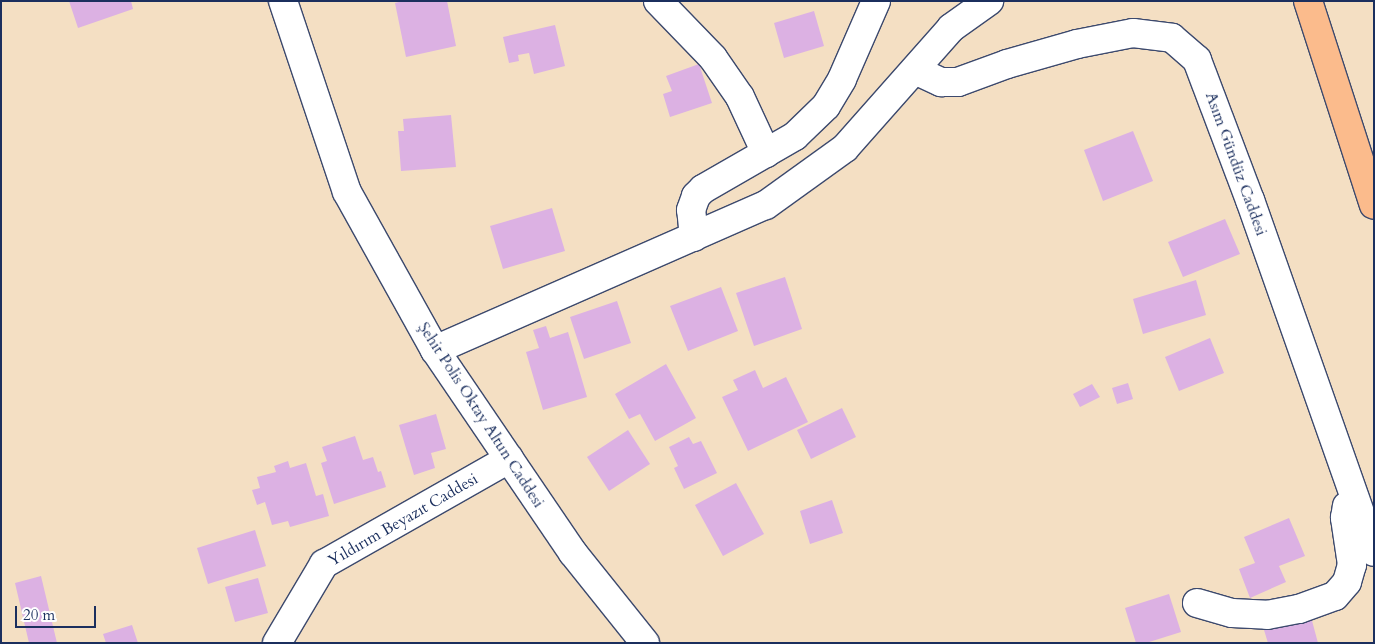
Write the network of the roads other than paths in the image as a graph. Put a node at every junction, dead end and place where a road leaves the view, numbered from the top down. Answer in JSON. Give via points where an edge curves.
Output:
{"nodes":[{"id":1,"x":283,"y":1,"type":"edge"},
{"id":2,"x":658,"y":1,"type":"edge"},
{"id":3,"x":876,"y":1,"type":"edge"},
{"id":4,"x":989,"y":1,"type":"edge"},
{"id":5,"x":1308,"y":1,"type":"edge"},
{"id":6,"x":915,"y":70,"type":"junction"},
{"id":7,"x":766,"y":152,"type":"junction"},
{"id":8,"x":1374,"y":205,"type":"edge"},
{"id":9,"x":694,"y":237,"type":"junction"},
{"id":10,"x":435,"y":350,"type":"junction"},
{"id":11,"x":509,"y":459,"type":"junction"},
{"id":12,"x":1354,"y":497,"type":"junction"},
{"id":13,"x":1374,"y":552,"type":"edge"},
{"id":14,"x":1197,"y":603,"type":"dead end"},
{"id":15,"x":277,"y":643,"type":"edge"},
{"id":16,"x":646,"y":643,"type":"edge"}],
"edges":[{"from":1,"to":10,"type":"street","name":"Şehit Polis Oktay Altun Caddesi","via":[[348,192]]},
{"from":2,"to":7,"type":"street","via":[[713,58],[740,97]]},
{"from":3,"to":7,"type":"street","via":[[842,79],[826,106],[795,136]]},
{"from":4,"to":6,"type":"street","via":[[951,28]]},
{"from":5,"to":8,"type":"highway"},
{"from":6,"to":9,"type":"street","via":[[845,148],[766,205]]},
{"from":6,"to":12,"type":"street","name":"Asım Gündüz Caddesi","via":[[941,82],[958,82],[1077,44],[1134,33],[1172,38],[1197,60],[1250,200]]},
{"from":7,"to":9,"type":"street","via":[[696,196],[691,210]]},
{"from":9,"to":10,"type":"street"},
{"from":10,"to":11,"type":"street","name":"Şehit Polis Oktay Altun Caddesi"},
{"from":11,"to":15,"type":"street","name":"Yıldırım Beyazıt Caddesi","via":[[324,564]]},
{"from":11,"to":16,"type":"street","name":"Şehit Polis Oktay Altun Caddesi","via":[[573,553]]},
{"from":12,"to":13,"type":"street","name":"Asım Gündüz Caddesi"},
{"from":12,"to":14,"type":"street","via":[[1345,518],[1352,565],[1347,582],[1335,596],[1300,609],[1267,615],[1232,613]]}]}
